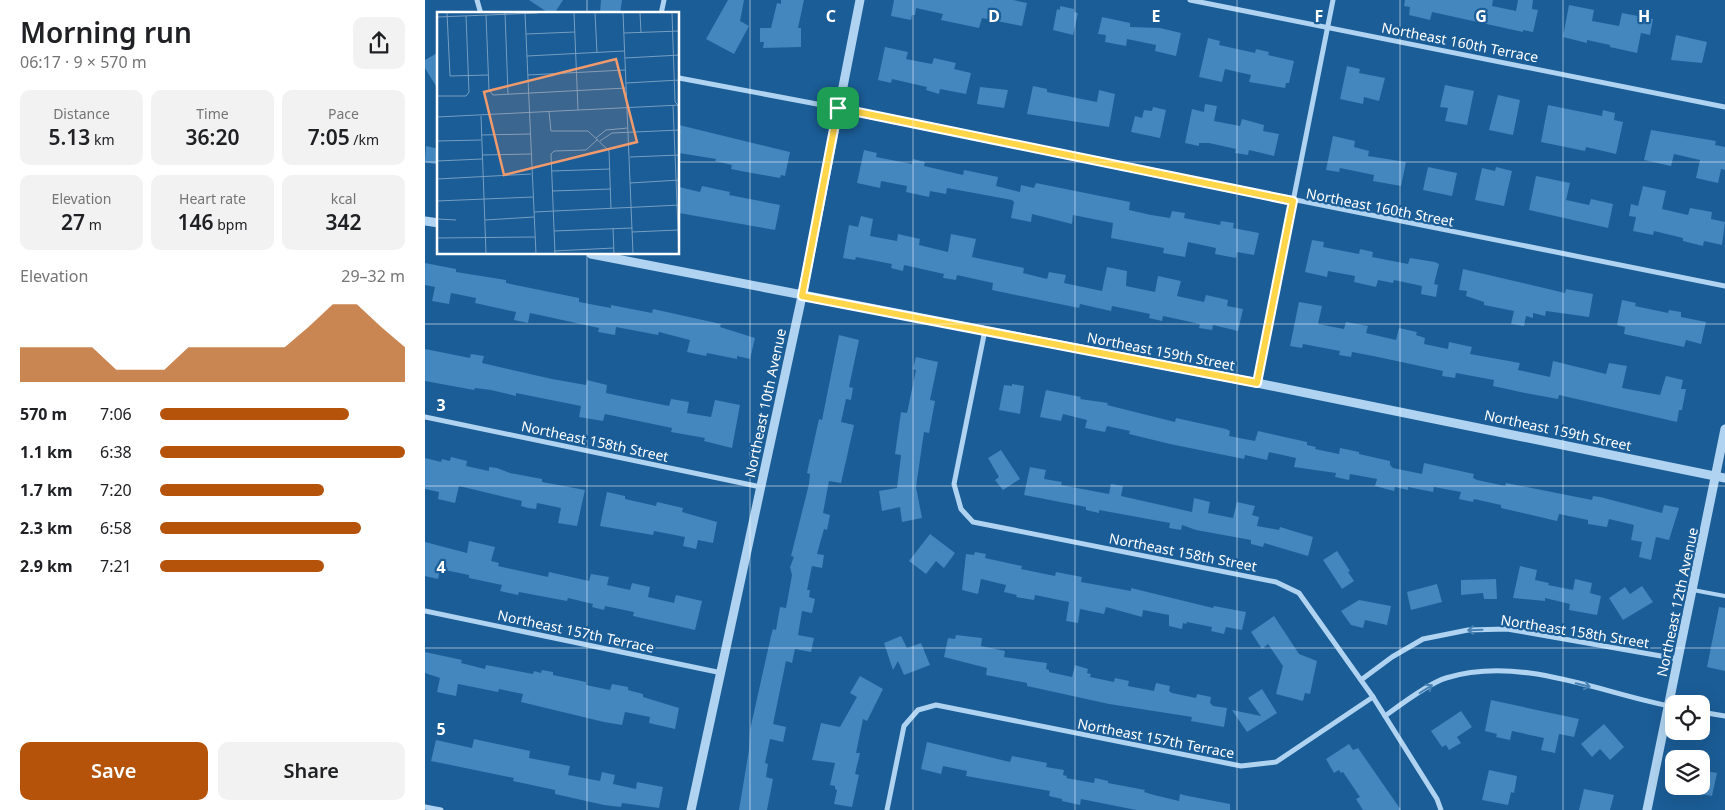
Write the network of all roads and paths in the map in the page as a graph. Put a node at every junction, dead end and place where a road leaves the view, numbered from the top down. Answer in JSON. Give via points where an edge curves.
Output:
{"nodes":[{"id":1,"x":860,"y":0,"type":"edge"},
{"id":2,"x":1190,"y":0,"type":"edge"},
{"id":3,"x":1333,"y":0,"type":"edge"},
{"id":4,"x":1327,"y":26,"type":"junction"},
{"id":5,"x":680,"y":78,"type":"edge"},
{"id":6,"x":1725,"y":107,"type":"edge"},
{"id":7,"x":838,"y":108,"type":"junction"},
{"id":8,"x":1293,"y":201,"type":"junction"},
{"id":9,"x":596,"y":255,"type":"edge"},
{"id":10,"x":1725,"y":286,"type":"edge"},
{"id":11,"x":802,"y":296,"type":"junction"},
{"id":12,"x":985,"y":330,"type":"junction"},
{"id":13,"x":1257,"y":383,"type":"junction"},
{"id":14,"x":425,"y":417,"type":"edge"},
{"id":15,"x":1725,"y":429,"type":"edge"},
{"id":16,"x":1721,"y":477,"type":"edge"},
{"id":17,"x":761,"y":487,"type":"junction"},
{"id":18,"x":1693,"y":590,"type":"junction"},
{"id":19,"x":1725,"y":596,"type":"edge"},
{"id":20,"x":425,"y":611,"type":"edge"},
{"id":21,"x":1679,"y":660,"type":"junction"},
{"id":22,"x":722,"y":673,"type":"junction"},
{"id":23,"x":1361,"y":680,"type":"junction"},
{"id":24,"x":1673,"y":695,"type":"edge"},
{"id":25,"x":1373,"y":697,"type":"junction"},
{"id":26,"x":1665,"y":705,"type":"edge"},
{"id":27,"x":1710,"y":714,"type":"edge"},
{"id":28,"x":1385,"y":716,"type":"junction"},
{"id":29,"x":1725,"y":716,"type":"edge"},
{"id":30,"x":1665,"y":732,"type":"edge"},
{"id":31,"x":425,"y":807,"type":"edge"},
{"id":32,"x":441,"y":810,"type":"edge"},
{"id":33,"x":691,"y":810,"type":"edge"},
{"id":34,"x":887,"y":810,"type":"edge"},
{"id":35,"x":1441,"y":810,"type":"edge"},
{"id":36,"x":1647,"y":810,"type":"edge"}],
"edges":[{"from":1,"to":7,"type":"street","name":"Northeast 10th Avenue"},
{"from":2,"to":4,"type":"street","name":"Northeast 160th Terrace"},
{"from":3,"to":4,"type":"street"},
{"from":4,"to":6,"type":"street","name":"Northeast 160th Terrace"},
{"from":4,"to":8,"type":"street"},
{"from":5,"to":7,"type":"street","name":"Northeast 160th Street"},
{"from":7,"to":8,"type":"street","name":"Northeast 160th Street"},
{"from":7,"to":11,"type":"street","name":"Northeast 10th Avenue"},
{"from":8,"to":10,"type":"street","name":"Northeast 160th Street"},
{"from":8,"to":13,"type":"street"},
{"from":9,"to":11,"type":"street","name":"Northeast 159th Street"},
{"from":11,"to":12,"type":"street","name":"Northeast 159th Street"},
{"from":11,"to":17,"type":"street","name":"Northeast 10th Avenue"},
{"from":12,"to":13,"type":"street","name":"Northeast 159th Street"},
{"from":12,"to":23,"type":"street","name":"Northeast 158th Street","via":[[954,484],[961,509],[973,522],[1276,582],[1299,593]]},
{"from":13,"to":16,"type":"street","name":"Northeast 159th Street"},
{"from":14,"to":17,"type":"street","name":"Northeast 158th Street"},
{"from":15,"to":16,"type":"street","name":"Northeast 12th Avenue"},
{"from":16,"to":18,"type":"street","name":"Northeast 12th Avenue"},
{"from":17,"to":22,"type":"street","name":"Northeast 10th Avenue"},
{"from":18,"to":19,"type":"lane"},
{"from":18,"to":21,"type":"street","name":"Northeast 12th Avenue"},
{"from":20,"to":22,"type":"street","name":"Northeast 157th Terrace"},
{"from":21,"to":23,"type":"street","name":"Northeast 158th Street","one_way":true,"via":[[1507,629],[1468,630],[1423,640],[1392,657]]},
{"from":21,"to":24,"type":"street","name":"Northeast 12th Avenue"},
{"from":22,"to":33,"type":"street","name":"Northeast 10th Avenue"},
{"from":23,"to":25,"type":"street","name":"Northeast 158th Street"},
{"from":25,"to":28,"type":"street","name":"Northeast 158th Street"},
{"from":25,"to":34,"type":"street","name":"Northeast 157th Terrace","via":[[1276,762],[1241,766],[936,705],[918,710],[904,726]]},
{"from":28,"to":26,"type":"street","one_way":true,"via":[[1444,678],[1475,671],[1517,672],[1559,679]]},
{"from":27,"to":29,"type":"street"},
{"from":28,"to":35,"type":"street","name":"Northeast 158th Street"},
{"from":30,"to":36,"type":"street","name":"Northeast 12th Avenue"},
{"from":31,"to":32,"type":"street"}]}
